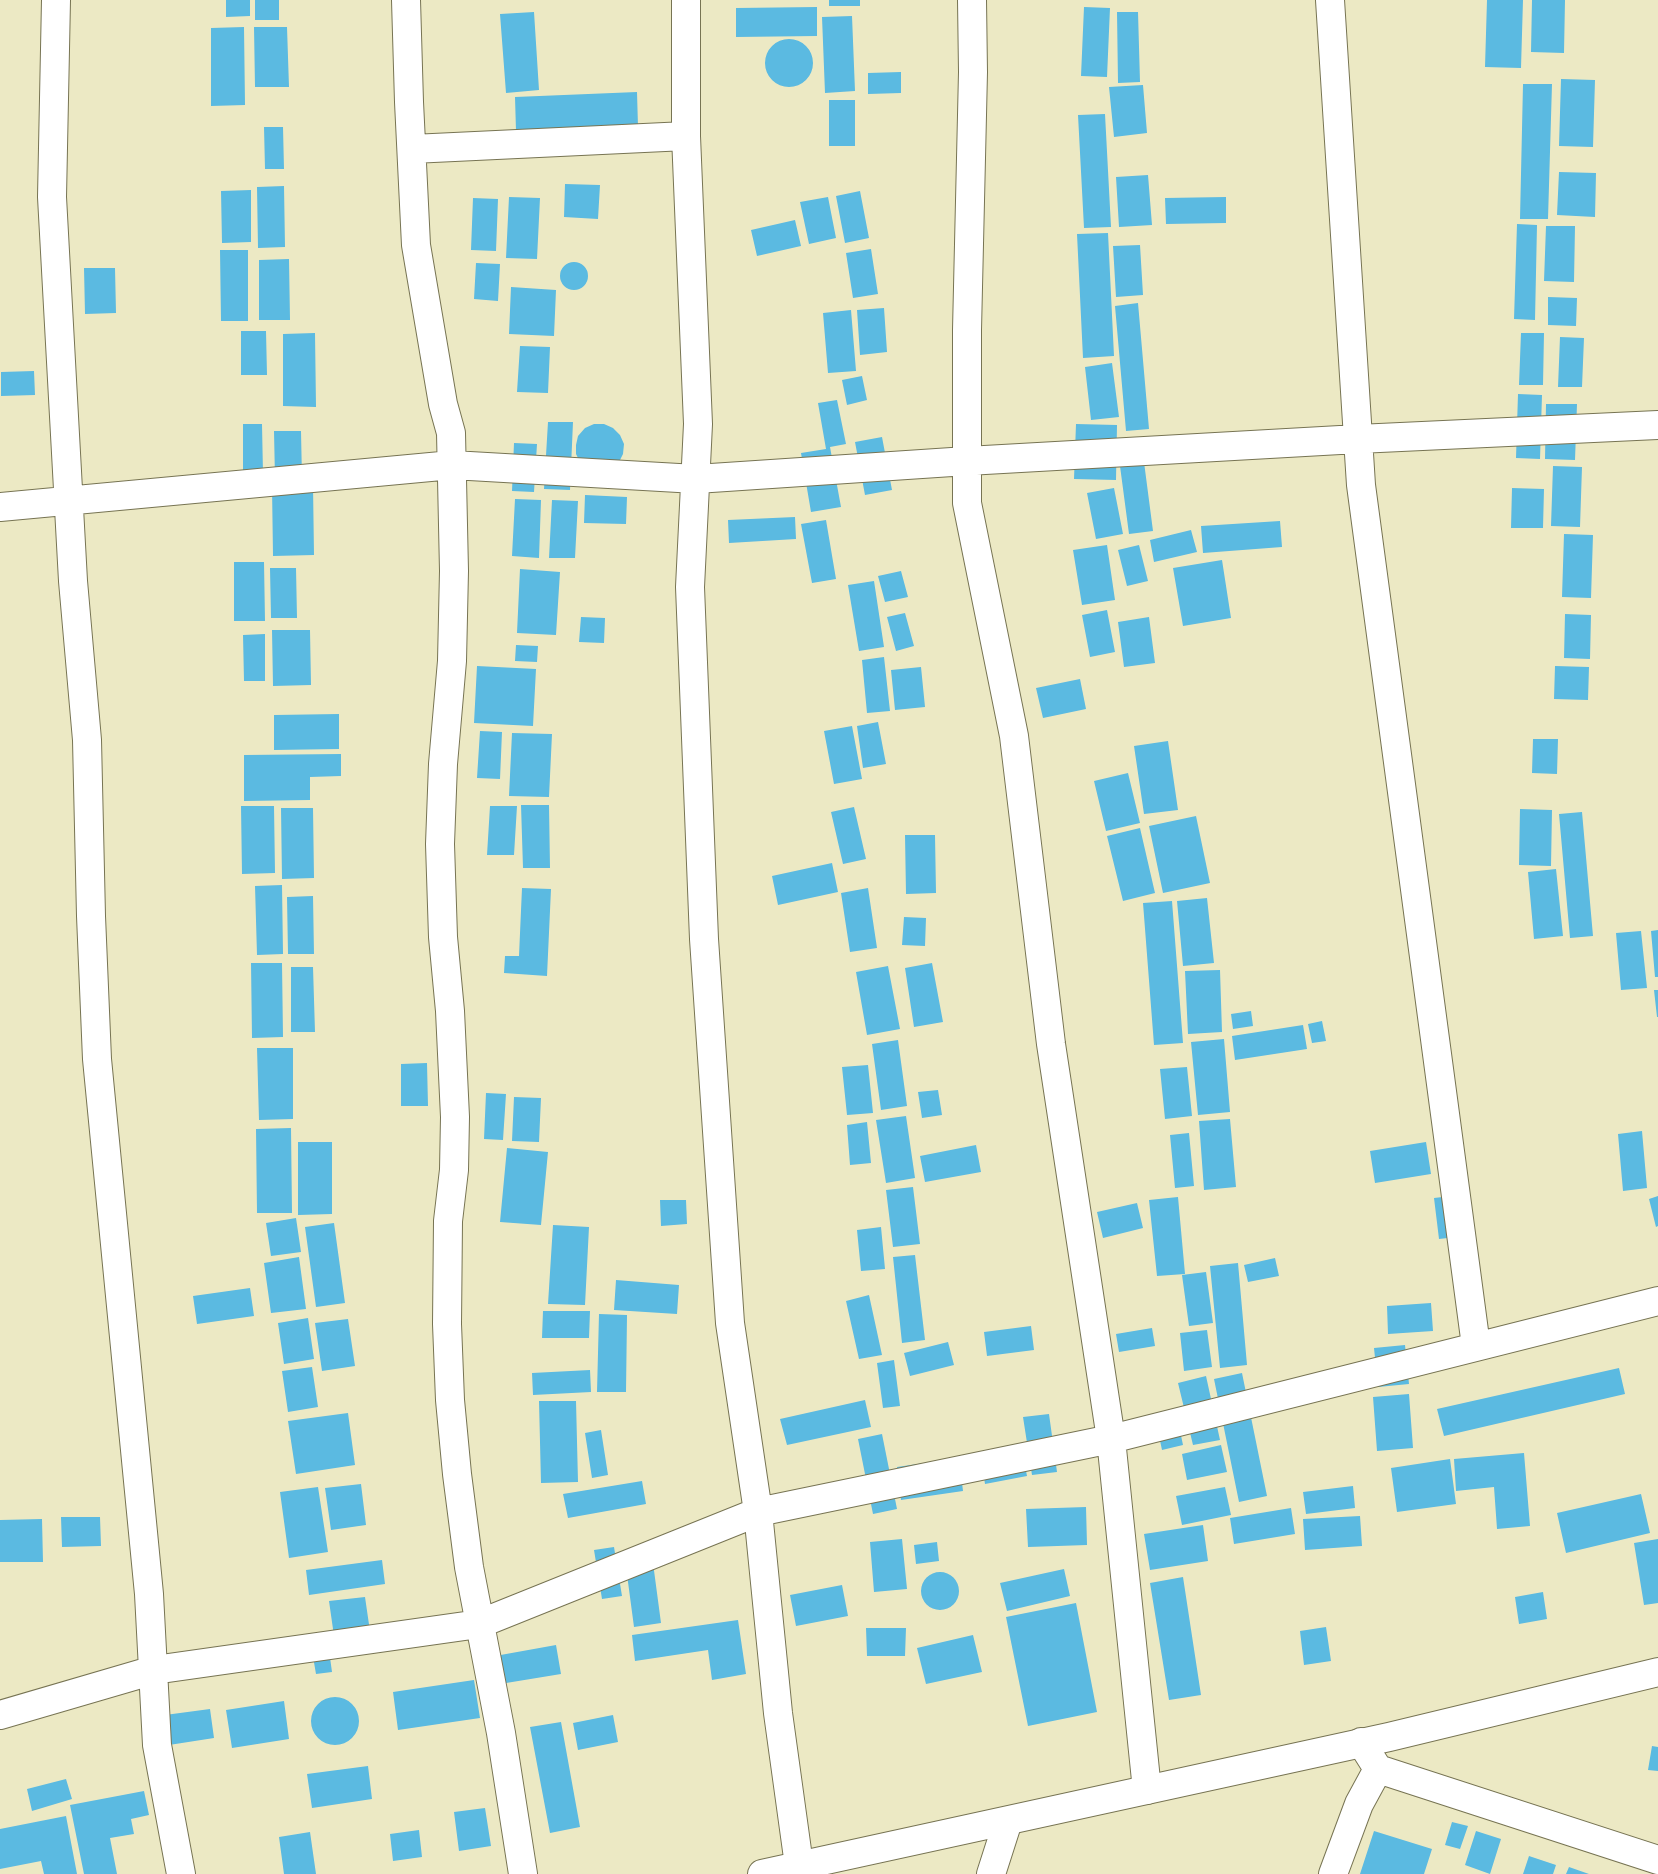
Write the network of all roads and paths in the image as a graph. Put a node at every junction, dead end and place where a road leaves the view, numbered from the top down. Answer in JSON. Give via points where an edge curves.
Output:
{"nodes":[{"id":1,"x":56,"y":0,"type":"edge"},
{"id":2,"x":406,"y":0,"type":"edge"},
{"id":3,"x":686,"y":0,"type":"edge"},
{"id":4,"x":972,"y":0,"type":"edge"},
{"id":5,"x":1330,"y":0,"type":"edge"},
{"id":6,"x":686,"y":136,"type":"junction"},
{"id":7,"x":412,"y":150,"type":"junction"},
{"id":8,"x":1658,"y":425,"type":"edge"},
{"id":9,"x":1358,"y":439,"type":"junction"},
{"id":10,"x":967,"y":461,"type":"junction"},
{"id":11,"x":452,"y":465,"type":"junction"},
{"id":12,"x":696,"y":479,"type":"junction"},
{"id":13,"x":69,"y":502,"type":"junction"},
{"id":14,"x":0,"y":507,"type":"edge"},
{"id":15,"x":1658,"y":1301,"type":"edge"},
{"id":16,"x":1476,"y":1346,"type":"junction"},
{"id":17,"x":1111,"y":1440,"type":"junction"},
{"id":18,"x":758,"y":1512,"type":"junction"},
{"id":19,"x":479,"y":1624,"type":"junction"},
{"id":20,"x":154,"y":1670,"type":"junction"},
{"id":21,"x":1658,"y":1672,"type":"edge"},
{"id":22,"x":0,"y":1715,"type":"edge"},
{"id":23,"x":1362,"y":1742,"type":"junction"},
{"id":24,"x":1378,"y":1769,"type":"junction"},
{"id":25,"x":1147,"y":1790,"type":"junction"},
{"id":26,"x":1008,"y":1821,"type":"junction"},
{"id":27,"x":1658,"y":1860,"type":"edge"},
{"id":28,"x":799,"y":1865,"type":"junction"},
{"id":29,"x":180,"y":1874,"type":"edge"},
{"id":30,"x":523,"y":1874,"type":"edge"},
{"id":31,"x":762,"y":1874,"type":"edge"},
{"id":32,"x":991,"y":1874,"type":"edge"},
{"id":33,"x":1333,"y":1874,"type":"edge"}],
"edges":[{"from":1,"to":13,"type":"street","via":[[52,197]]},
{"from":2,"to":7,"type":"street"},
{"from":3,"to":6,"type":"street"},
{"from":4,"to":10,"type":"street"},
{"from":5,"to":9,"type":"street"},
{"from":6,"to":7,"type":"street"},
{"from":6,"to":12,"type":"street","via":[[698,424]]},
{"from":7,"to":11,"type":"street","via":[[416,245],[443,404],[451,433]]},
{"from":8,"to":9,"type":"street"},
{"from":9,"to":10,"type":"street"},
{"from":9,"to":16,"type":"street","via":[[1362,495]]},
{"from":10,"to":12,"type":"street"},
{"from":10,"to":17,"type":"street","via":[[967,503],[1014,736],[1051,1044]]},
{"from":11,"to":12,"type":"street"},
{"from":11,"to":13,"type":"street"},
{"from":11,"to":19,"type":"street","via":[[452,661],[440,844],[455,1117],[454,1170],[448,1221],[447,1324],[457,1474]]},
{"from":12,"to":18,"type":"street","via":[[690,587],[704,939],[730,1323]]},
{"from":13,"to":14,"type":"street"},
{"from":13,"to":20,"type":"street","via":[[87,740],[97,1058]]},
{"from":15,"to":16,"type":"street"},
{"from":16,"to":17,"type":"street"},
{"from":17,"to":18,"type":"street"},
{"from":17,"to":25,"type":"street"},
{"from":18,"to":19,"type":"street"},
{"from":18,"to":28,"type":"street","via":[[778,1713]]},
{"from":19,"to":20,"type":"street"},
{"from":19,"to":30,"type":"street","via":[[501,1733]]},
{"from":20,"to":22,"type":"street"},
{"from":20,"to":29,"type":"street","via":[[157,1745]]},
{"from":21,"to":23,"type":"street"},
{"from":23,"to":24,"type":"street"},
{"from":23,"to":25,"type":"street"},
{"from":24,"to":27,"type":"street"},
{"from":24,"to":33,"type":"street","via":[[1359,1804]]},
{"from":25,"to":26,"type":"street"},
{"from":26,"to":28,"type":"street"},
{"from":26,"to":32,"type":"street"},
{"from":28,"to":31,"type":"street"}]}
